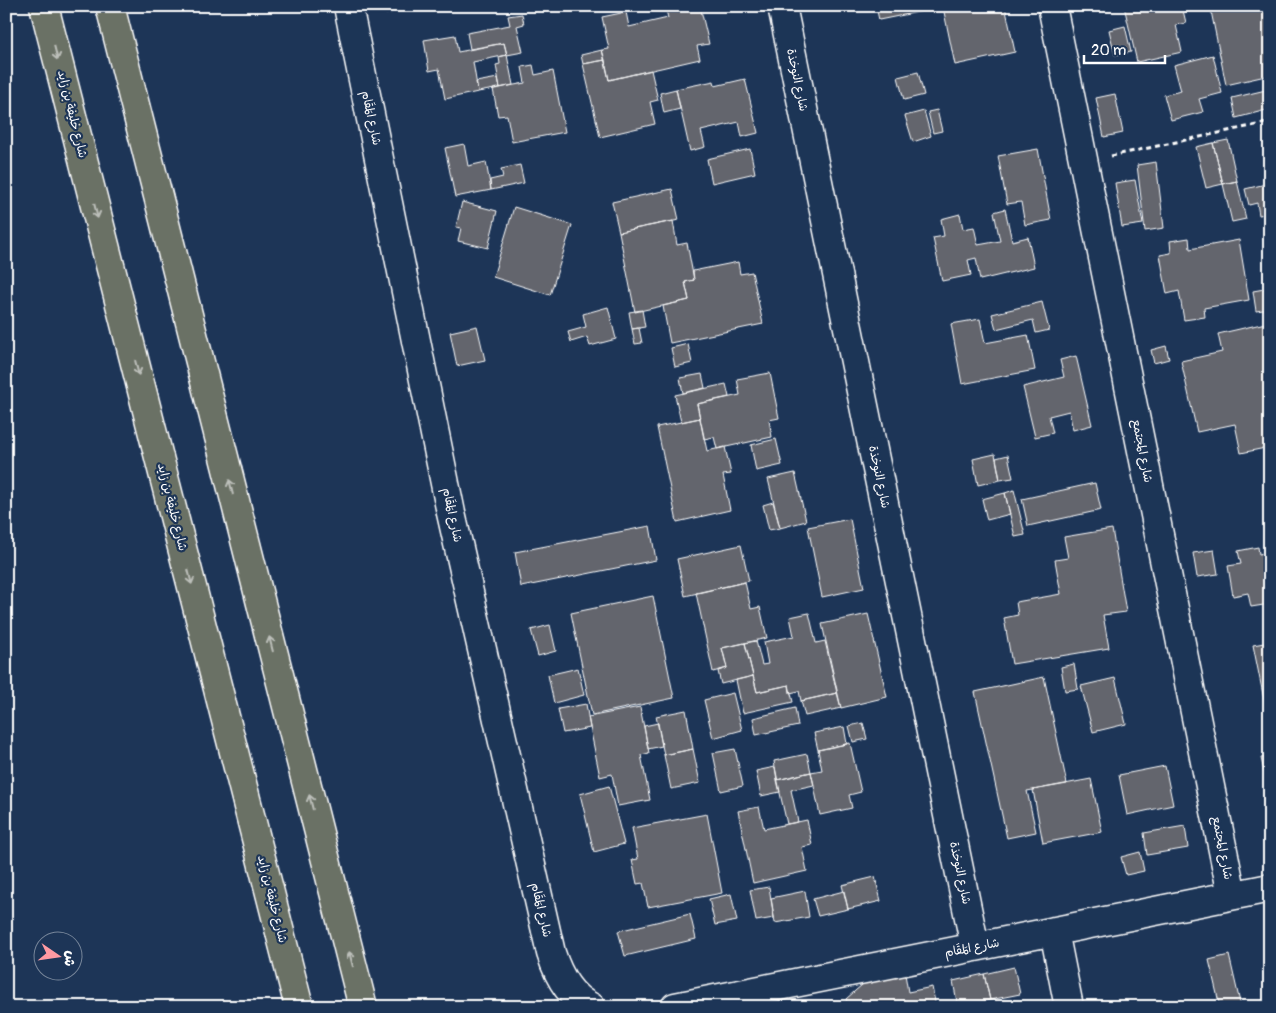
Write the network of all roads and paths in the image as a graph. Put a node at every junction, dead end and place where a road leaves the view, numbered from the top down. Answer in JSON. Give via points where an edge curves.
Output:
{"nodes":[{"id":1,"x":44,"y":6,"type":"edge"},
{"id":2,"x":110,"y":6,"type":"edge"},
{"id":3,"x":348,"y":6,"type":"edge"},
{"id":4,"x":782,"y":6,"type":"edge"},
{"id":5,"x":1052,"y":6,"type":"edge"},
{"id":6,"x":1270,"y":122,"type":"edge"},
{"id":7,"x":1083,"y":162,"type":"junction"},
{"id":8,"x":1270,"y":888,"type":"edge"},
{"id":9,"x":1232,"y":896,"type":"junction"},
{"id":10,"x":1054,"y":932,"type":"junction"},
{"id":11,"x":975,"y":947,"type":"junction"},
{"id":12,"x":299,"y":1007,"type":"edge"},
{"id":13,"x":363,"y":1007,"type":"edge"},
{"id":14,"x":591,"y":1007,"type":"edge"},
{"id":15,"x":675,"y":1007,"type":"edge"},
{"id":16,"x":1069,"y":1007,"type":"edge"}],
"edges":[{"from":1,"to":12,"type":"highway","name":"شارع خليفة بن زايد","one_way":true},
{"from":13,"to":2,"type":"highway","one_way":true},
{"from":3,"to":14,"type":"street","name":"شارع المَقَام","via":[[451,513],[551,953],[558,974],[570,992]]},
{"from":4,"to":11,"type":"street","name":"شارع النوخذة"},
{"from":5,"to":7,"type":"street","name":"شارع المجتمع"},
{"from":6,"to":7,"type":"path"},
{"from":7,"to":9,"type":"street","name":"شارع المجتمع"},
{"from":8,"to":9,"type":"street","name":"شارع المَقَام"},
{"from":9,"to":10,"type":"street","name":"شارع المَقَام"},
{"from":10,"to":11,"type":"street","name":"شارع المَقَام"},
{"from":10,"to":16,"type":"street"},
{"from":11,"to":15,"type":"street","name":"شارع المَقَام"}]}
